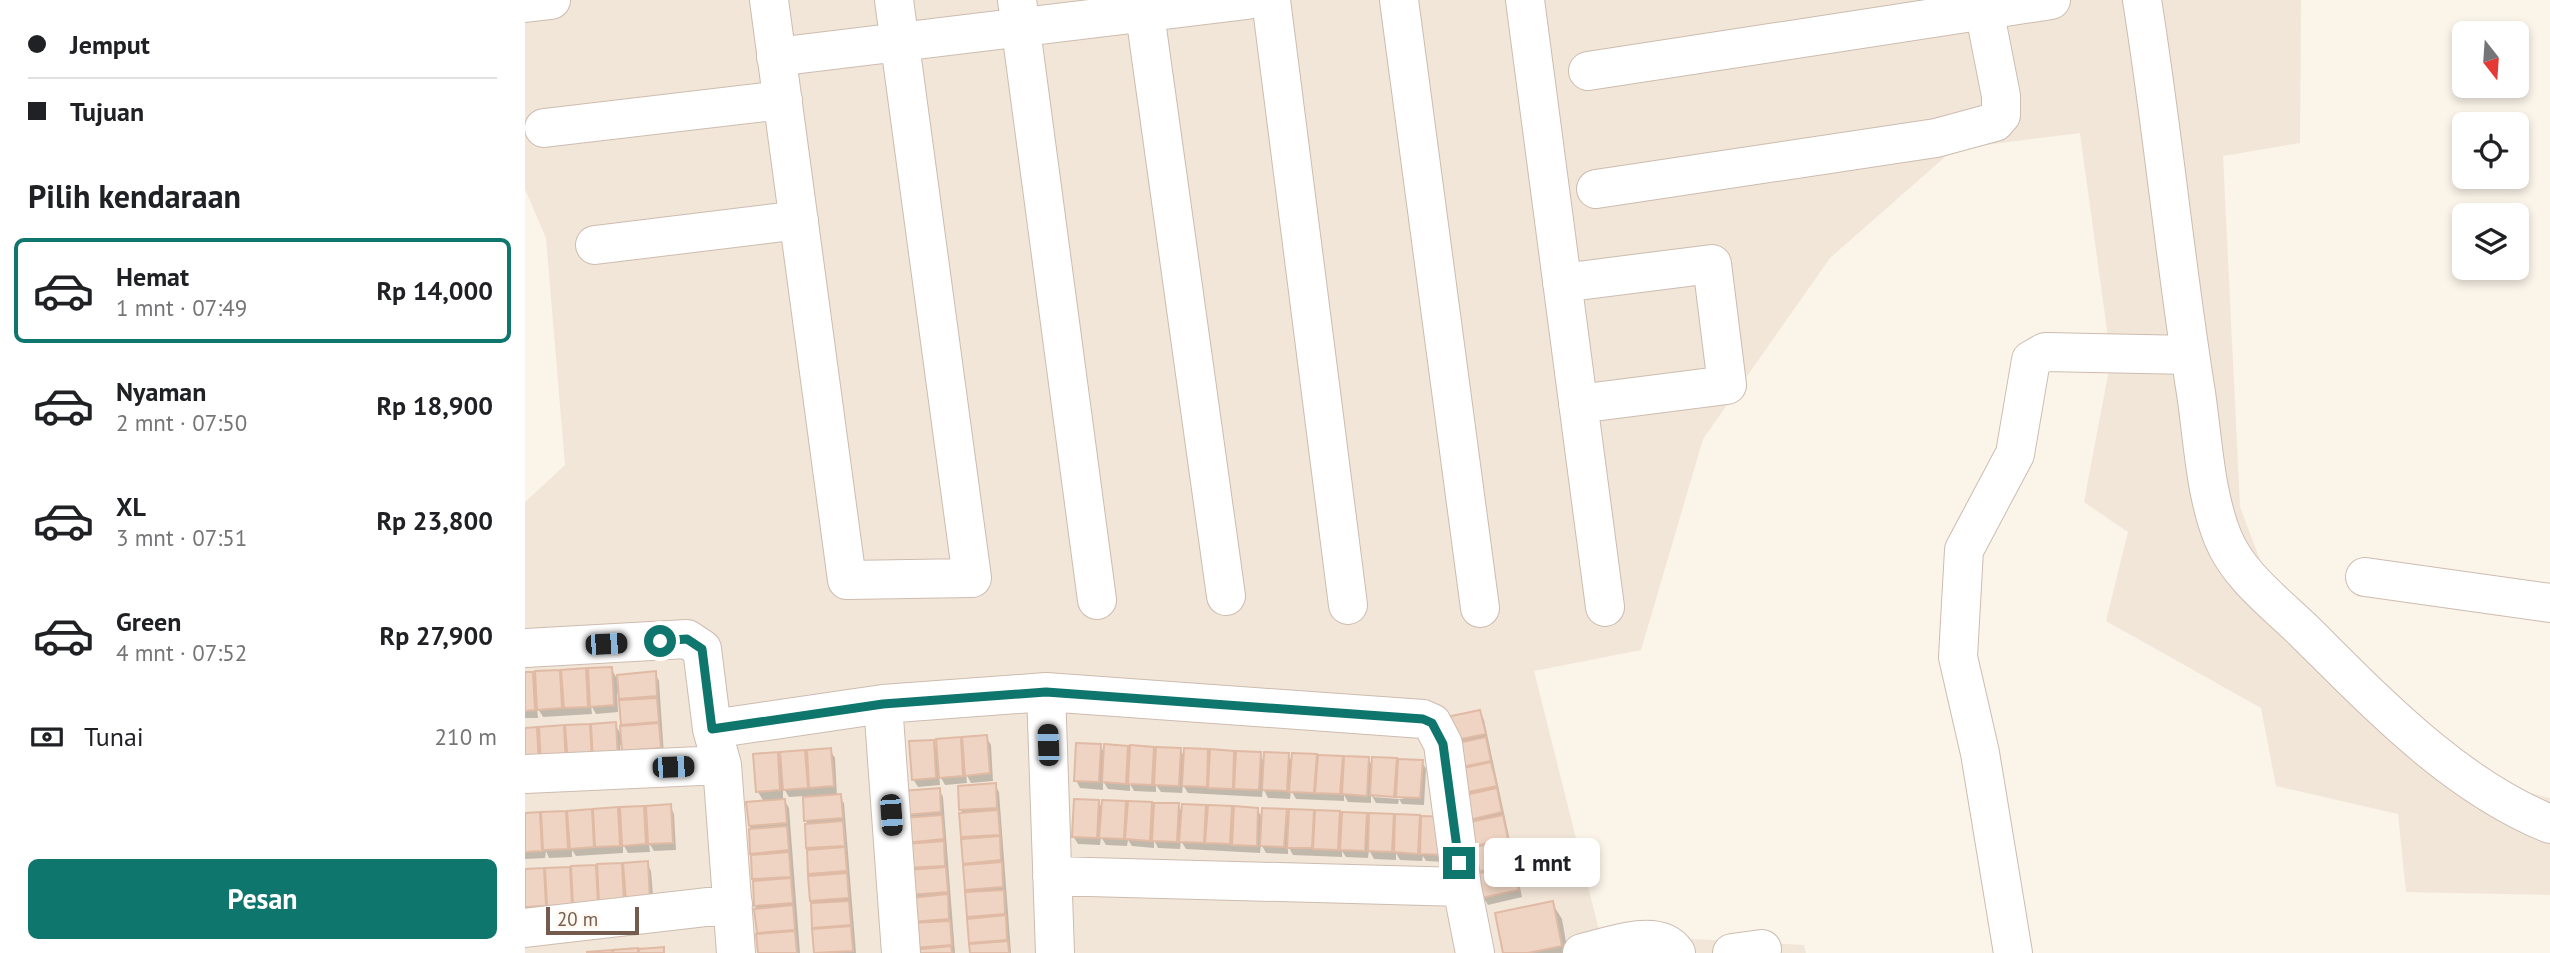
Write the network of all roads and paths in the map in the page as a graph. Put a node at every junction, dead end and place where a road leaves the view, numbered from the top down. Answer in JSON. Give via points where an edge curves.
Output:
{"nodes":[{"id":1,"x":551,"y":0,"type":"edge"},
{"id":2,"x":769,"y":0,"type":"edge"},
{"id":3,"x":894,"y":0,"type":"edge"},
{"id":4,"x":1271,"y":0,"type":"edge"},
{"id":5,"x":1399,"y":0,"type":"edge"},
{"id":6,"x":1525,"y":0,"type":"edge"},
{"id":7,"x":2051,"y":0,"type":"edge"},
{"id":8,"x":2142,"y":0,"type":"edge"},
{"id":9,"x":1227,"y":1,"type":"edge"},
{"id":10,"x":525,"y":3,"type":"edge"},
{"id":11,"x":1984,"y":9,"type":"junction"},
{"id":12,"x":1019,"y":14,"type":"edge"},
{"id":13,"x":1146,"y":15,"type":"junction"},
{"id":14,"x":899,"y":43,"type":"junction"},
{"id":15,"x":776,"y":57,"type":"junction"},
{"id":16,"x":1588,"y":71,"type":"dead end"},
{"id":17,"x":783,"y":100,"type":"junction"},
{"id":18,"x":544,"y":128,"type":"dead end"},
{"id":19,"x":1596,"y":189,"type":"dead end"},
{"id":20,"x":799,"y":220,"type":"junction"},
{"id":21,"x":595,"y":245,"type":"dead end"},
{"id":22,"x":1562,"y":284,"type":"junction"},
{"id":23,"x":2189,"y":355,"type":"junction"},
{"id":24,"x":1578,"y":404,"type":"junction"},
{"id":25,"x":2365,"y":577,"type":"dead end"},
{"id":26,"x":1226,"y":596,"type":"dead end"},
{"id":27,"x":1097,"y":600,"type":"dead end"},
{"id":28,"x":2550,"y":603,"type":"edge"},
{"id":29,"x":1348,"y":606,"type":"dead end"},
{"id":30,"x":1605,"y":607,"type":"dead end"},
{"id":31,"x":1480,"y":608,"type":"dead end"},
{"id":32,"x":525,"y":648,"type":"edge"},
{"id":33,"x":1046,"y":692,"type":"junction"},
{"id":34,"x":883,"y":704,"type":"junction"},
{"id":35,"x":717,"y":747,"type":"junction"},
{"id":36,"x":525,"y":774,"type":"edge"},
{"id":37,"x":2550,"y":824,"type":"edge"},
{"id":38,"x":1052,"y":876,"type":"junction"},
{"id":39,"x":1462,"y":887,"type":"junction"},
{"id":40,"x":733,"y":904,"type":"junction"},
{"id":41,"x":525,"y":928,"type":"edge"},
{"id":42,"x":736,"y":953,"type":"edge"},
{"id":43,"x":901,"y":953,"type":"edge"},
{"id":44,"x":1055,"y":953,"type":"edge"},
{"id":45,"x":1475,"y":953,"type":"edge"},
{"id":46,"x":1581,"y":953,"type":"edge"},
{"id":47,"x":1676,"y":953,"type":"edge"},
{"id":48,"x":2013,"y":953,"type":"edge"}],
"edges":[{"from":1,"to":10,"type":"street"},
{"from":2,"to":15,"type":"street"},
{"from":3,"to":14,"type":"street"},
{"from":4,"to":29,"type":"street"},
{"from":5,"to":31,"type":"street"},
{"from":6,"to":22,"type":"street"},
{"from":7,"to":11,"type":"street"},
{"from":8,"to":23,"type":"street"},
{"from":9,"to":13,"type":"street"},
{"from":11,"to":16,"type":"street"},
{"from":11,"to":19,"type":"street","via":[[2001,96],[2001,115],[1994,122],[1936,138]]},
{"from":12,"to":13,"type":"street"},
{"from":12,"to":14,"type":"street"},
{"from":12,"to":27,"type":"street"},
{"from":13,"to":26,"type":"street"},
{"from":14,"to":15,"type":"street"},
{"from":14,"to":20,"type":"street","via":[[972,578],[848,580]]},
{"from":15,"to":17,"type":"street"},
{"from":17,"to":18,"type":"street"},
{"from":17,"to":20,"type":"street"},
{"from":20,"to":21,"type":"street"},
{"from":22,"to":24,"type":"street"},
{"from":22,"to":24,"type":"street","via":[[1711,264],[1727,385]]},
{"from":23,"to":37,"type":"street","via":[[2215,513],[2224,540],[2243,571],[2387,713],[2440,757],[2522,812]]},
{"from":23,"to":48,"type":"street","via":[[2036,354],[2031,360],[2015,454],[1964,550],[1958,657],[1980,753]]},
{"from":24,"to":30,"type":"street"},
{"from":25,"to":28,"type":"street"},
{"from":32,"to":35,"type":"street","via":[[687,639],[702,649]]},
{"from":33,"to":34,"type":"street"},
{"from":33,"to":38,"type":"street"},
{"from":33,"to":39,"type":"street","via":[[1432,723],[1443,744]]},
{"from":34,"to":35,"type":"street"},
{"from":34,"to":43,"type":"street"},
{"from":35,"to":36,"type":"street"},
{"from":35,"to":40,"type":"street"},
{"from":38,"to":39,"type":"street"},
{"from":38,"to":44,"type":"street"},
{"from":39,"to":45,"type":"street"},
{"from":40,"to":41,"type":"street"},
{"from":40,"to":42,"type":"street"},
{"from":46,"to":47,"type":"street","via":[[1642,940],[1668,944]]}]}
